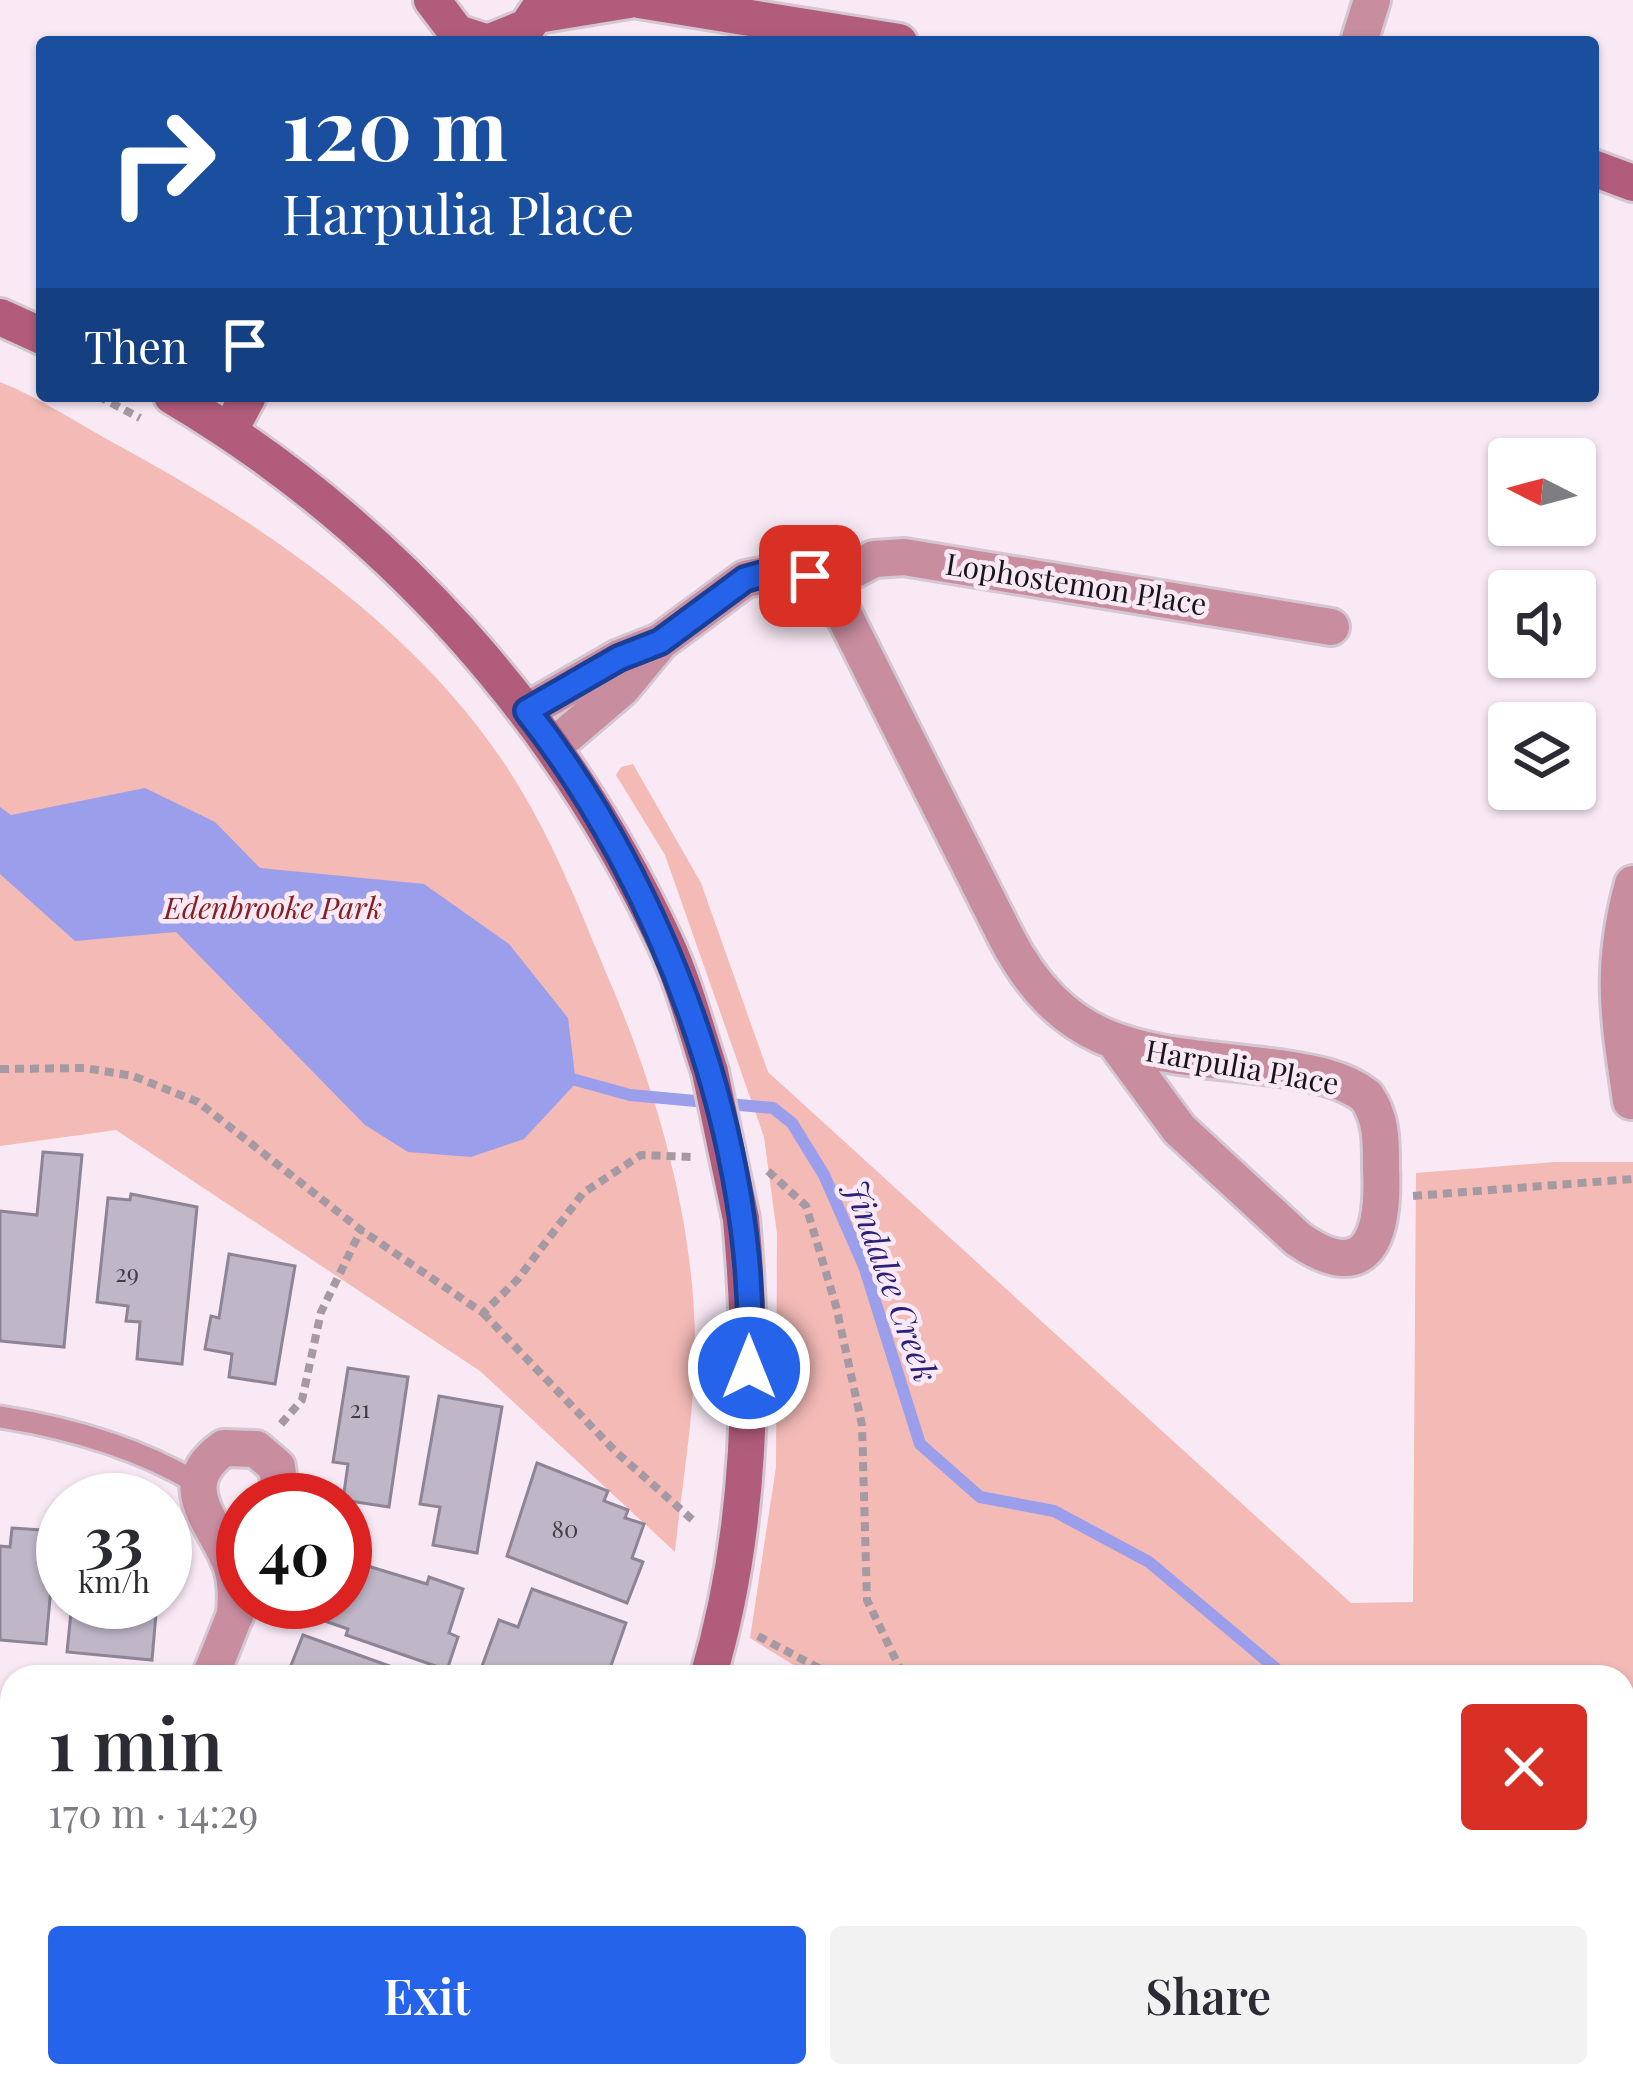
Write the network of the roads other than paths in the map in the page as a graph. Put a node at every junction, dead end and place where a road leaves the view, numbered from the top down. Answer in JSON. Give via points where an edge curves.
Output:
{"nodes":[{"id":1,"x":629,"y":0,"type":"edge"},
{"id":2,"x":639,"y":0,"type":"edge"},
{"id":3,"x":1372,"y":0,"type":"edge"},
{"id":4,"x":541,"y":8,"type":"edge"},
{"id":5,"x":435,"y":20,"type":"edge"},
{"id":6,"x":467,"y":36,"type":"edge"},
{"id":7,"x":512,"y":36,"type":"edge"},
{"id":8,"x":861,"y":36,"type":"edge"},
{"id":9,"x":1361,"y":36,"type":"edge"},
{"id":10,"x":1599,"y":170,"type":"edge"},
{"id":11,"x":1633,"y":183,"type":"edge"},
{"id":12,"x":0,"y":317,"type":"edge"},
{"id":13,"x":36,"y":333,"type":"edge"},
{"id":14,"x":182,"y":402,"type":"edge"},
{"id":15,"x":245,"y":402,"type":"edge"},
{"id":16,"x":230,"y":430,"type":"junction"},
{"id":17,"x":826,"y":584,"type":"junction"},
{"id":18,"x":1331,"y":626,"type":"dead end"},
{"id":19,"x":660,"y":642,"type":"junction"},
{"id":20,"x":527,"y":711,"type":"junction"},
{"id":21,"x":554,"y":746,"type":"junction"},
{"id":22,"x":1633,"y":884,"type":"edge"},
{"id":23,"x":1118,"y":1046,"type":"junction"},
{"id":24,"x":1631,"y":1101,"type":"edge"},
{"id":25,"x":1,"y":1418,"type":"edge"},
{"id":26,"x":280,"y":1473,"type":"edge"},
{"id":27,"x":197,"y":1483,"type":"junction"},
{"id":28,"x":216,"y":1534,"type":"edge"},
{"id":29,"x":230,"y":1629,"type":"edge"},
{"id":30,"x":215,"y":1665,"type":"edge"},
{"id":31,"x":711,"y":1665,"type":"edge"}],
"edges":[{"from":1,"to":4,"type":"street"},
{"from":2,"to":8,"type":"street"},
{"from":3,"to":9,"type":"street"},
{"from":4,"to":7,"type":"street"},
{"from":5,"to":6,"type":"street"},
{"from":10,"to":11,"type":"street"},
{"from":12,"to":13,"type":"street"},
{"from":14,"to":16,"type":"street"},
{"from":15,"to":16,"type":"street"},
{"from":16,"to":20,"type":"street","via":[[330,506],[428,596]]},
{"from":17,"to":18,"type":"street","name":"Lophostemon Place","via":[[874,559],[904,557]]},
{"from":17,"to":19,"type":"street","via":[[782,572],[745,579]]},
{"from":17,"to":23,"type":"street","name":"Harpulia Place","via":[[1025,975],[1071,1019]]},
{"from":19,"to":20,"type":"street"},
{"from":19,"to":21,"type":"street","via":[[630,680]]},
{"from":20,"to":21,"type":"street"},
{"from":21,"to":31,"type":"street","bridge":true,"via":[[666,944],[710,1072],[741,1219],[751,1330],[742,1483]]},
{"from":22,"to":24,"type":"street","via":[[1615,989]]},
{"from":23,"to":23,"type":"street","name":"Harpulia Place","via":[[1298,1071],[1357,1089],[1378,1121],[1377,1235],[1363,1251],[1337,1256],[1309,1247],[1179,1130]]},
{"from":25,"to":27,"type":"lane","via":[[152,1456]]},
{"from":26,"to":27,"type":"street","via":[[260,1450],[224,1448]]},
{"from":27,"to":28,"type":"street"},
{"from":29,"to":30,"type":"street"}]}
